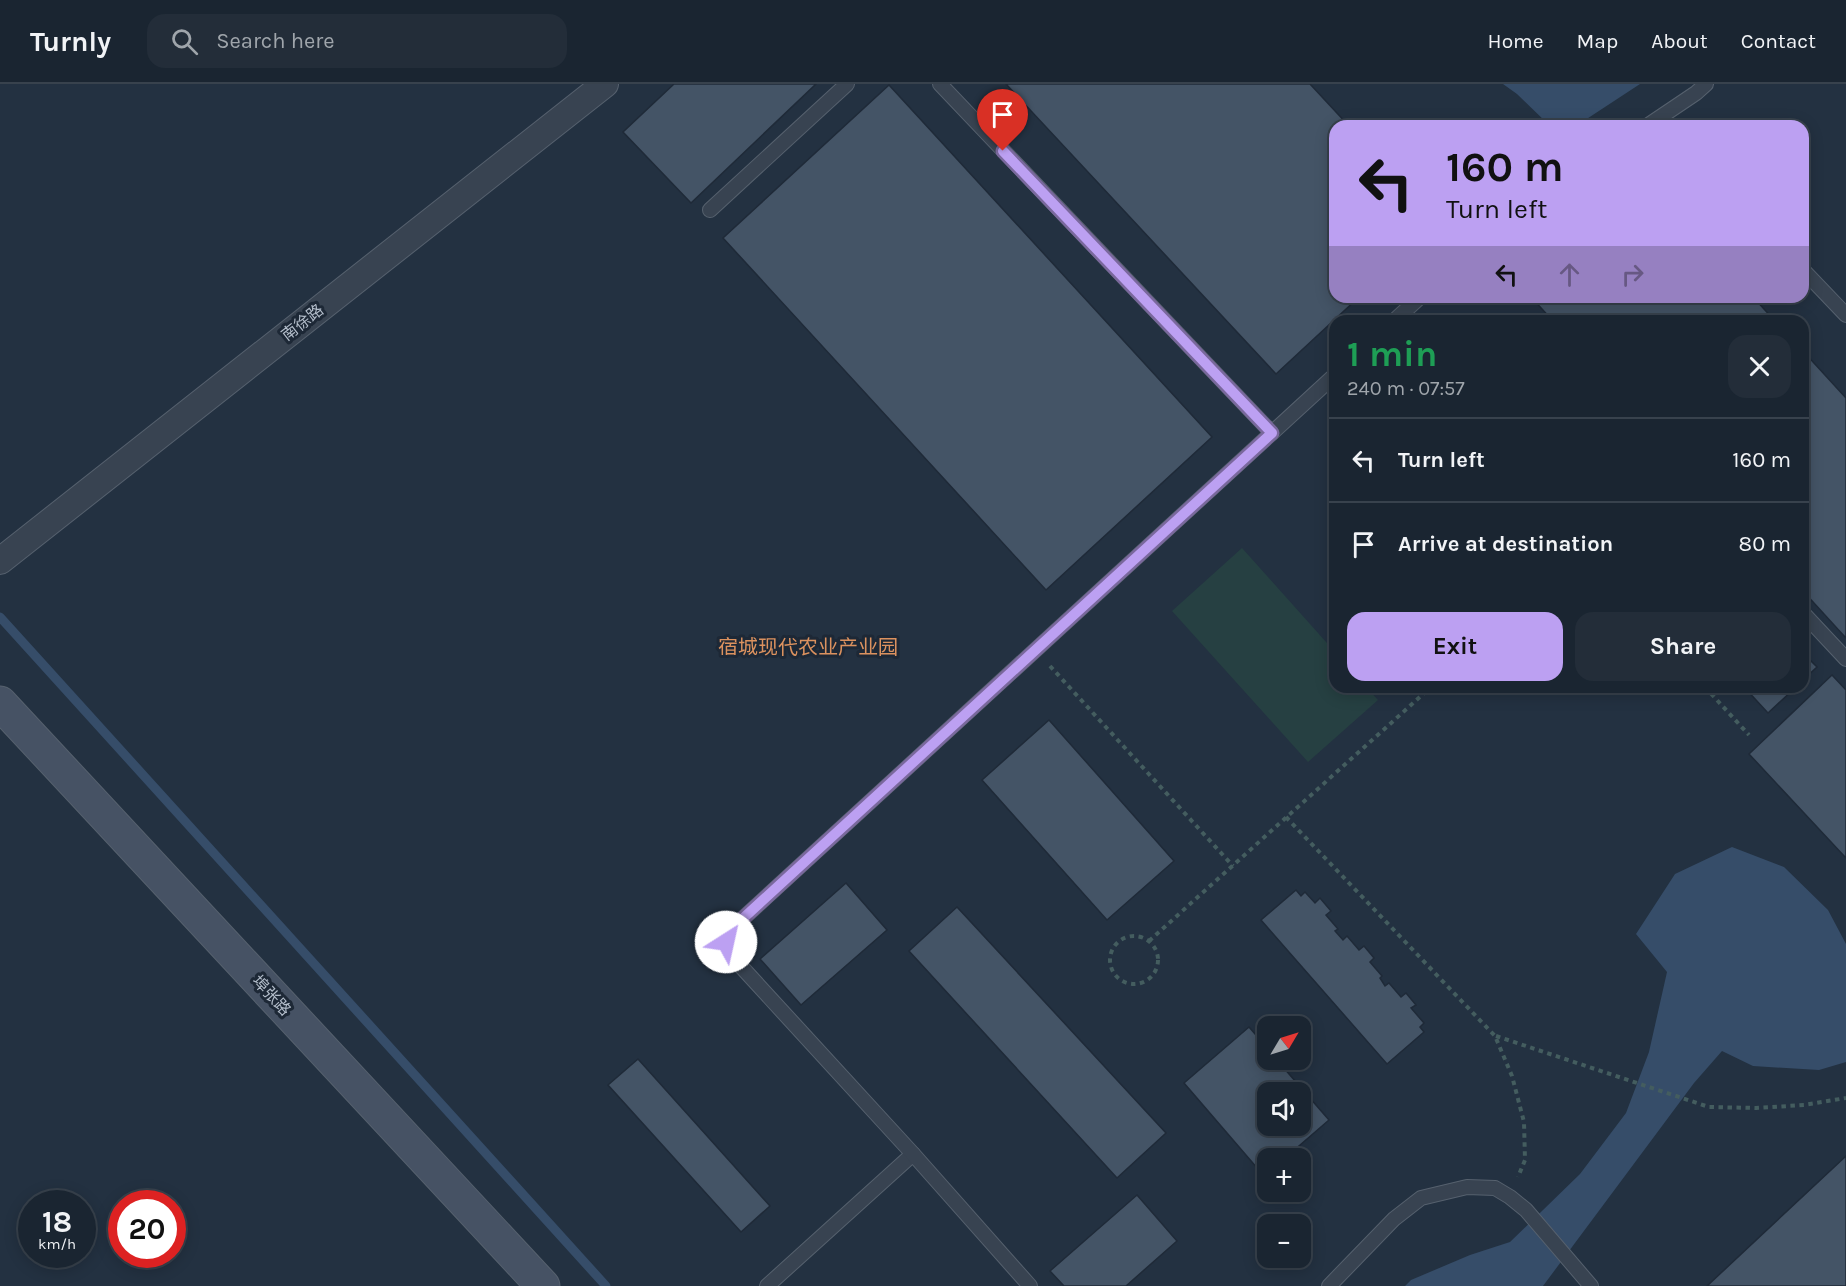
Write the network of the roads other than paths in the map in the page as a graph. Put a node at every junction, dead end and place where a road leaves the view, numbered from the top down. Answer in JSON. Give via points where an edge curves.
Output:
{"nodes":[{"id":1,"x":605,"y":84,"type":"edge"},
{"id":2,"x":847,"y":84,"type":"edge"},
{"id":3,"x":940,"y":84,"type":"edge"},
{"id":4,"x":1706,"y":84,"type":"edge"},
{"id":5,"x":1666,"y":120,"type":"edge"},
{"id":6,"x":711,"y":210,"type":"dead end"},
{"id":7,"x":1809,"y":276,"type":"edge"},
{"id":8,"x":1414,"y":303,"type":"edge"},
{"id":9,"x":1400,"y":315,"type":"edge"},
{"id":10,"x":1846,"y":315,"type":"edge"},
{"id":11,"x":1329,"y":381,"type":"edge"},
{"id":12,"x":1272,"y":433,"type":"junction"},
{"id":13,"x":0,"y":561,"type":"edge"},
{"id":14,"x":1809,"y":619,"type":"edge"},
{"id":15,"x":1846,"y":659,"type":"edge"},
{"id":16,"x":0,"y":703,"type":"edge"},
{"id":17,"x":913,"y":1154,"type":"junction"},
{"id":18,"x":543,"y":1286,"type":"edge"},
{"id":19,"x":767,"y":1286,"type":"edge"},
{"id":20,"x":1030,"y":1286,"type":"edge"},
{"id":21,"x":1329,"y":1286,"type":"edge"},
{"id":22,"x":1591,"y":1286,"type":"edge"}],
"edges":[{"from":1,"to":13,"type":"street","name":"南徐路"},
{"from":2,"to":6,"type":"lane"},
{"from":3,"to":12,"type":"lane"},
{"from":4,"to":5,"type":"lane"},
{"from":7,"to":10,"type":"lane"},
{"from":8,"to":9,"type":"lane"},
{"from":11,"to":12,"type":"lane"},
{"from":12,"to":17,"type":"lane","via":[[726,934],[726,950]]},
{"from":14,"to":15,"type":"lane"},
{"from":16,"to":18,"type":"main road","name":"埠张路"},
{"from":17,"to":19,"type":"lane"},
{"from":17,"to":20,"type":"lane"},
{"from":21,"to":22,"type":"lane","via":[[1394,1219],[1421,1198],[1467,1187],[1495,1188],[1510,1197],[1526,1210]]}]}
